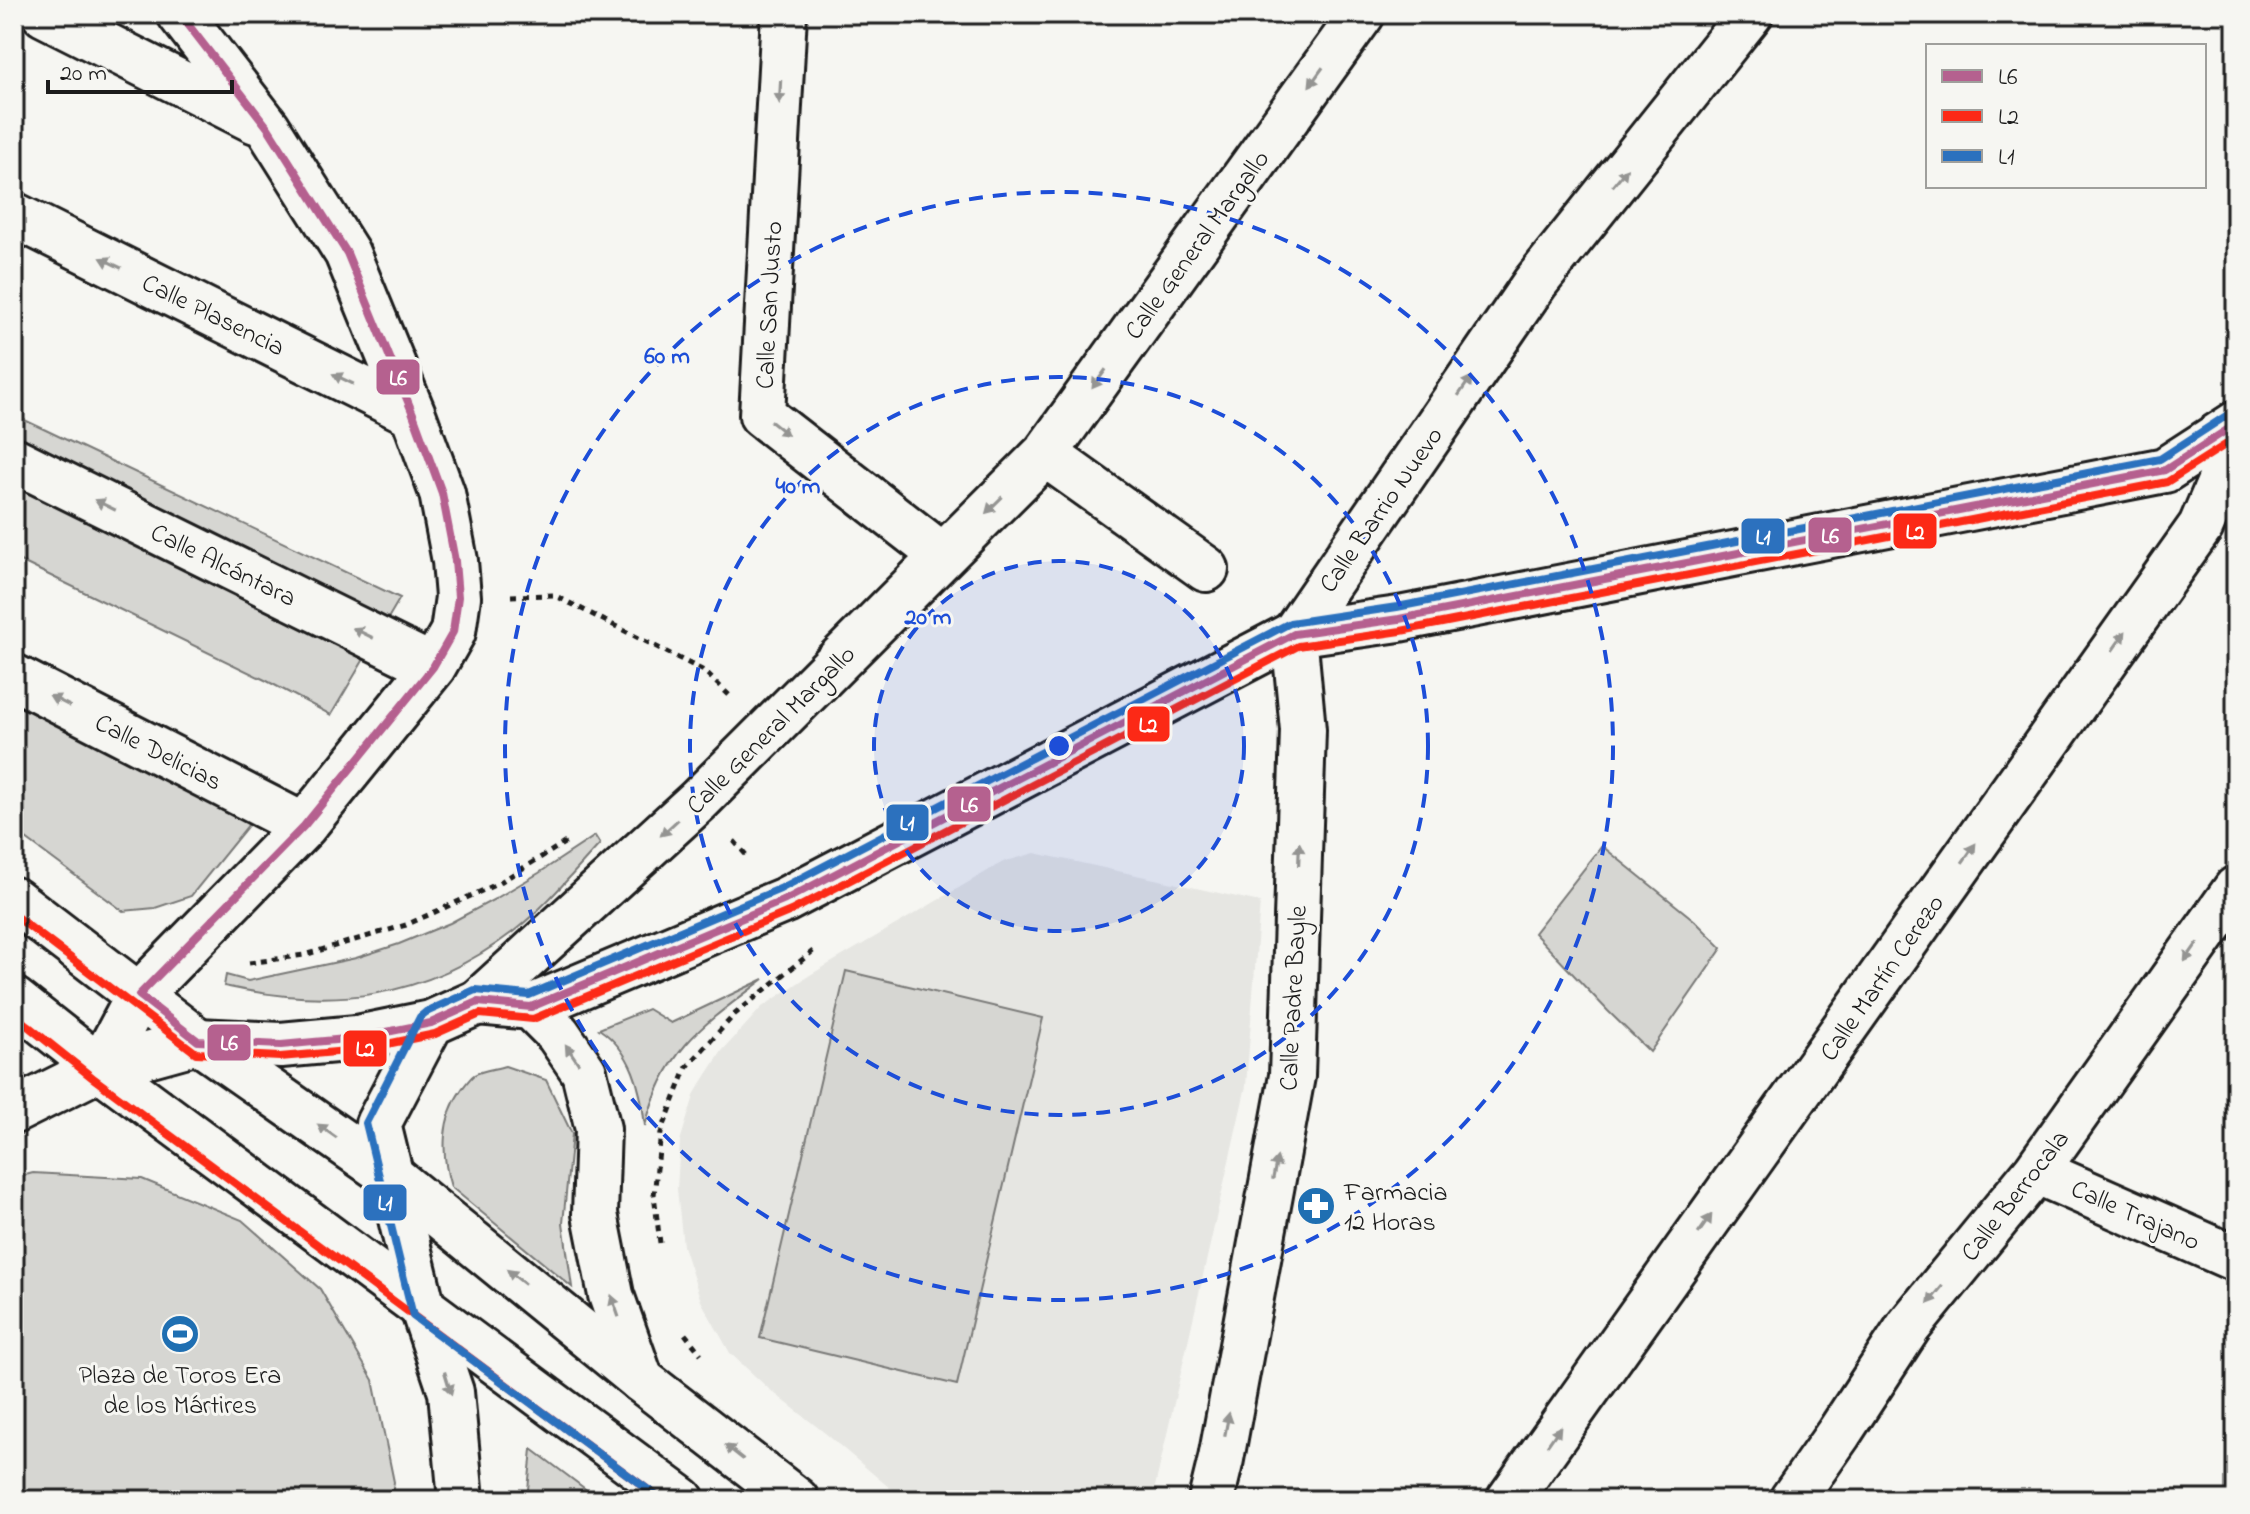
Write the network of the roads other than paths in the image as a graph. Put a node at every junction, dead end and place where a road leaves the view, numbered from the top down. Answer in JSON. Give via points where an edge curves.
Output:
{"nodes":[{"id":1,"x":44,"y":14,"type":"edge"},
{"id":2,"x":180,"y":14,"type":"edge"},
{"id":3,"x":784,"y":14,"type":"edge"},
{"id":4,"x":1362,"y":14,"type":"edge"},
{"id":5,"x":1750,"y":14,"type":"edge"},
{"id":6,"x":268,"y":128,"type":"junction"},
{"id":7,"x":14,"y":215,"type":"edge"},
{"id":8,"x":413,"y":414,"type":"junction"},
{"id":9,"x":2236,"y":424,"type":"edge"},
{"id":10,"x":2236,"y":444,"type":"edge"},
{"id":11,"x":1045,"y":454,"type":"junction"},
{"id":12,"x":14,"y":460,"type":"edge"},
{"id":13,"x":2165,"y":470,"type":"junction"},
{"id":14,"x":2201,"y":526,"type":"junction"},
{"id":15,"x":943,"y":556,"type":"junction"},
{"id":16,"x":1206,"y":569,"type":"dead end"},
{"id":17,"x":1294,"y":634,"type":"junction"},
{"id":18,"x":433,"y":667,"type":"junction"},
{"id":19,"x":14,"y":677,"type":"edge"},
{"id":20,"x":304,"y":826,"type":"junction"},
{"id":21,"x":2236,"y":889,"type":"edge"},
{"id":22,"x":14,"y":900,"type":"edge"},
{"id":23,"x":139,"y":995,"type":"junction"},
{"id":24,"x":14,"y":1000,"type":"edge"},
{"id":25,"x":478,"y":1002,"type":"junction"},
{"id":26,"x":531,"y":1007,"type":"junction"},
{"id":27,"x":431,"y":1023,"type":"junction"},
{"id":28,"x":198,"y":1041,"type":"junction"},
{"id":29,"x":100,"y":1068,"type":"junction"},
{"id":30,"x":14,"y":1111,"type":"edge"},
{"id":31,"x":2036,"y":1171,"type":"junction"},
{"id":32,"x":391,"y":1176,"type":"junction"},
{"id":33,"x":2236,"y":1259,"type":"edge"},
{"id":34,"x":423,"y":1309,"type":"junction"},
{"id":35,"x":641,"y":1380,"type":"junction"},
{"id":36,"x":461,"y":1500,"type":"edge"},
{"id":37,"x":682,"y":1500,"type":"edge"},
{"id":38,"x":796,"y":1500,"type":"edge"},
{"id":39,"x":1211,"y":1500,"type":"edge"},
{"id":40,"x":1509,"y":1500,"type":"edge"},
{"id":41,"x":1792,"y":1500,"type":"edge"}],
"edges":[{"from":1,"to":6,"type":"street"},
{"from":2,"to":6,"type":"street"},
{"from":3,"to":15,"type":"street","name":"Calle San Justo","one_way":true,"via":[[762,415]]},
{"from":4,"to":11,"type":"street","name":"Calle General Margallo","one_way":true},
{"from":17,"to":5,"type":"street","name":"Calle Barrio Nuevo","one_way":true,"via":[[1535,283]]},
{"from":6,"to":8,"type":"street","via":[[347,253]]},
{"from":8,"to":7,"type":"street","name":"Calle Plasencia","one_way":true},
{"from":8,"to":18,"type":"street","via":[[442,493],[458,597],[453,632]]},
{"from":9,"to":13,"type":"street"},
{"from":10,"to":14,"type":"street","name":"Calle Martín Cerezo"},
{"from":11,"to":15,"type":"street","name":"Calle General Margallo","one_way":true},
{"from":11,"to":16,"type":"street"},
{"from":18,"to":12,"type":"street","name":"Calle Alcántara","one_way":true},
{"from":13,"to":14,"type":"street","via":[[2187,481],[2200,499]]},
{"from":13,"to":17,"type":"street","via":[[1399,619]]},
{"from":40,"to":14,"type":"street","name":"Calle Martín Cerezo","one_way":true},
{"from":15,"to":25,"type":"street","name":"Calle General Margallo","one_way":true,"via":[[699,800]]},
{"from":17,"to":26,"type":"street","name":"Calle Barrio Nuevo","via":[[785,900]]},
{"from":39,"to":17,"type":"street","name":"Calle Padre Bayle","one_way":true,"via":[[1292,1076],[1303,730]]},
{"from":18,"to":20,"type":"street"},
{"from":20,"to":19,"type":"street","name":"Calle Delicias","one_way":true},
{"from":20,"to":23,"type":"street"},
{"from":21,"to":31,"type":"street","name":"Calle Berrocala","one_way":true},
{"from":22,"to":23,"type":"street"},
{"from":23,"to":28,"type":"street"},
{"from":23,"to":29,"type":"street"},
{"from":24,"to":29,"type":"street"},
{"from":25,"to":26,"type":"street","name":"Calle Barrio Nuevo"},
{"from":25,"to":27,"type":"street","name":"Calle General Margallo"},
{"from":35,"to":26,"type":"street","one_way":true,"via":[[611,1295],[595,1214],[598,1129],[584,1072]]},
{"from":27,"to":28,"type":"street","name":"Calle General Margallo","via":[[357,1038],[281,1045]]},
{"from":27,"to":32,"type":"street","via":[[378,1124]]},
{"from":28,"to":29,"type":"street","name":"Calle General Margallo"},
{"from":32,"to":28,"type":"street","one_way":true},
{"from":29,"to":30,"type":"street","name":"Calle General Margallo"},
{"from":29,"to":34,"type":"street"},
{"from":31,"to":33,"type":"street","name":"Calle Trajano"},
{"from":31,"to":41,"type":"street","name":"Calle Berrocala","one_way":true,"via":[[1909,1326]]},
{"from":32,"to":34,"type":"street"},
{"from":35,"to":32,"type":"street","one_way":true},
{"from":34,"to":36,"type":"street","one_way":true,"via":[[451,1392]]},
{"from":34,"to":37,"type":"street"},
{"from":38,"to":35,"type":"street","one_way":true}]}
